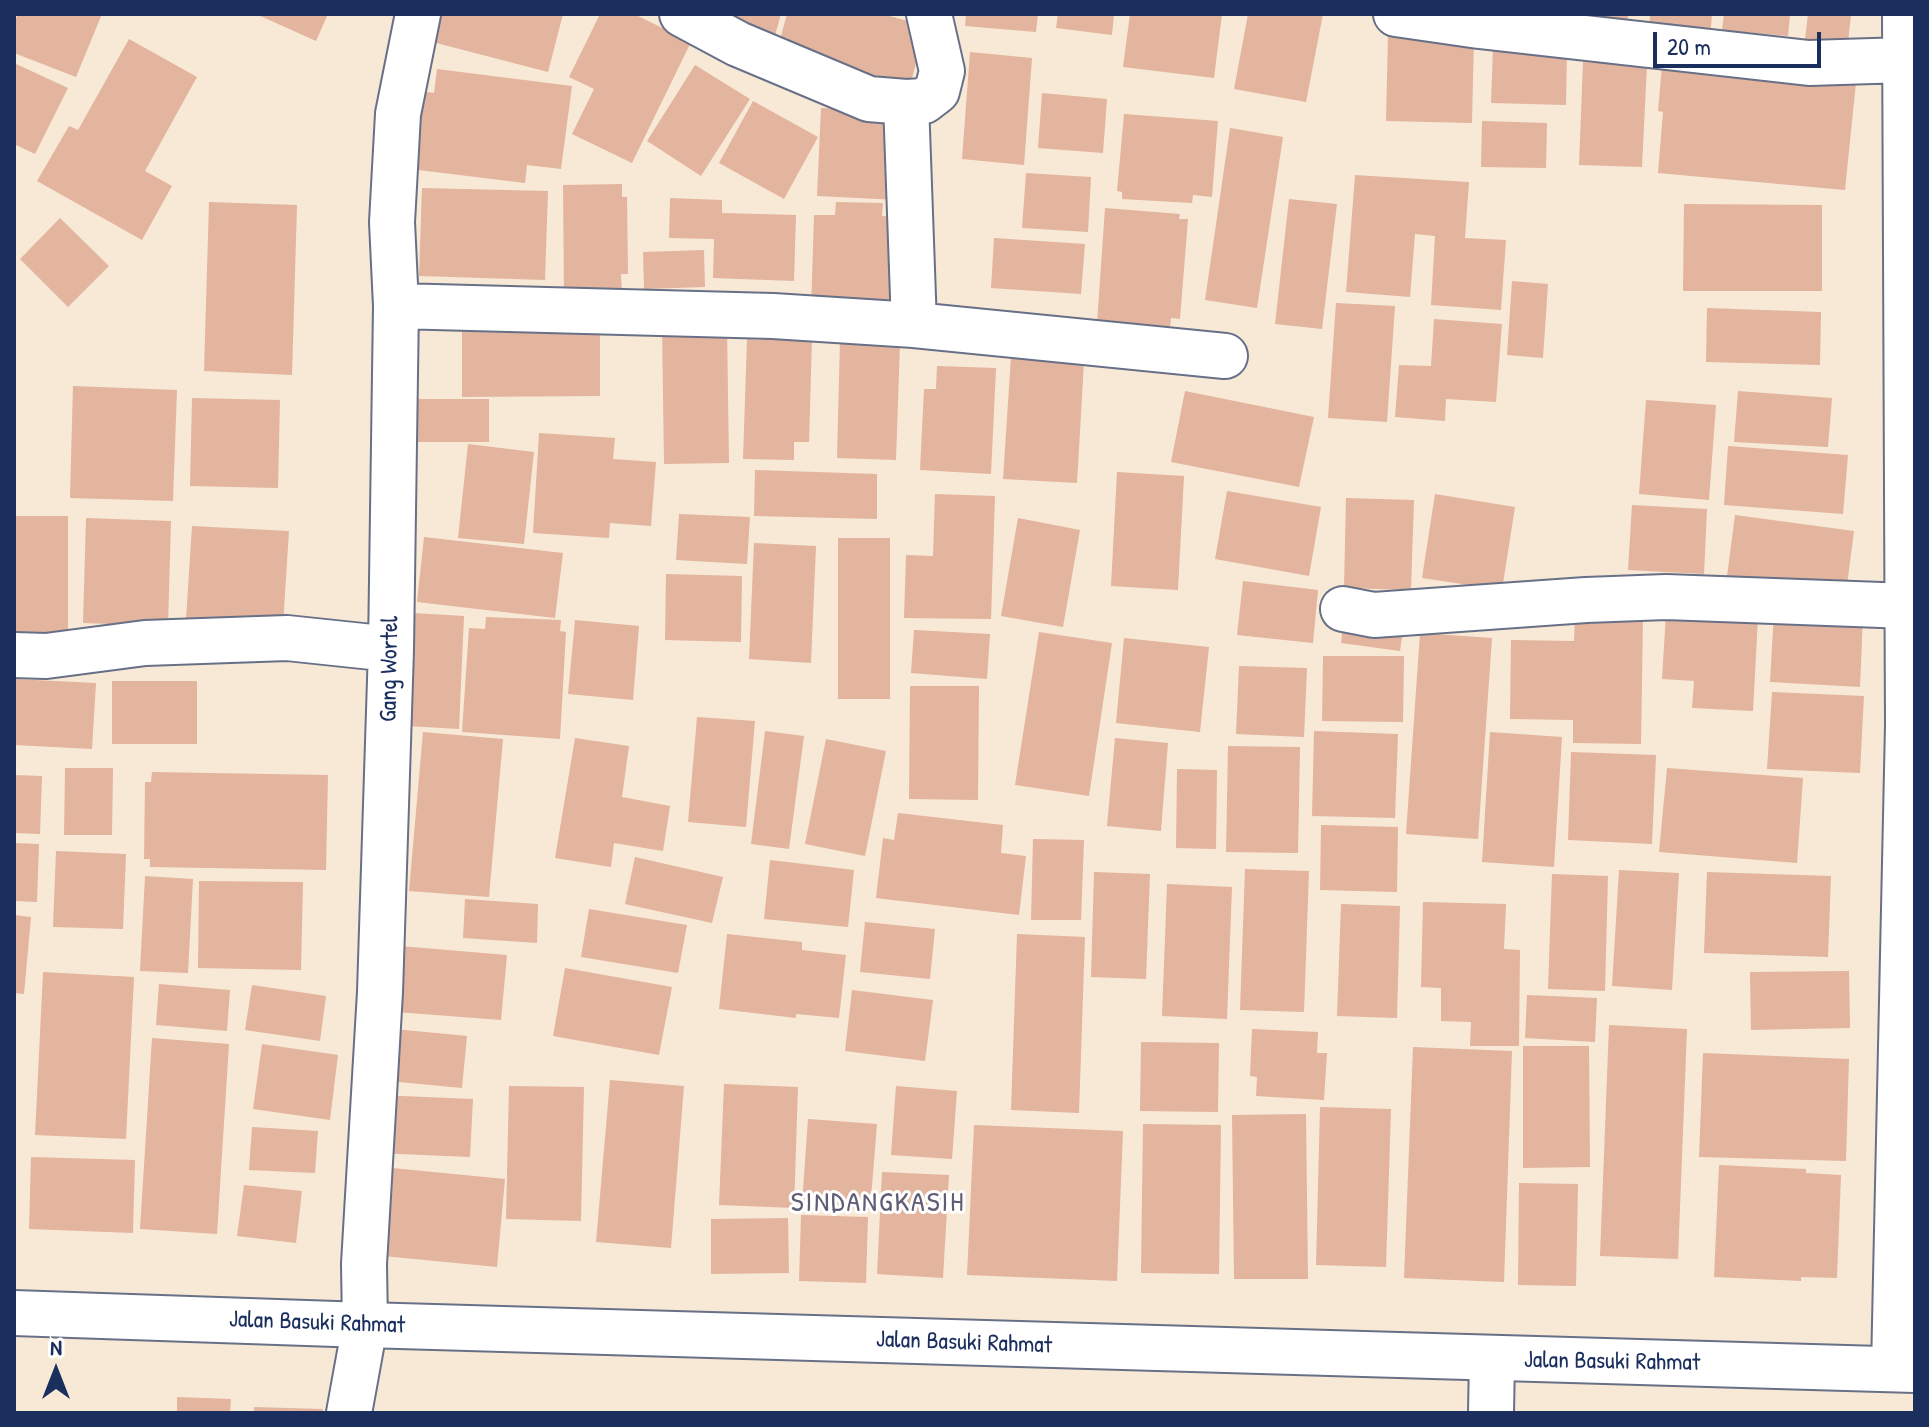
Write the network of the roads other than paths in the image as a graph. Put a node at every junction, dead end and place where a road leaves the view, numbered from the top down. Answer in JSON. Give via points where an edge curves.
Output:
{"nodes":[{"id":1,"x":418,"y":14,"type":"edge"},
{"id":2,"x":682,"y":14,"type":"edge"},
{"id":3,"x":929,"y":14,"type":"edge"},
{"id":4,"x":1396,"y":14,"type":"edge"},
{"id":5,"x":1905,"y":14,"type":"edge"},
{"id":6,"x":1905,"y":60,"type":"junction"},
{"id":7,"x":906,"y":102,"type":"junction"},
{"id":8,"x":396,"y":306,"type":"junction"},
{"id":9,"x":914,"y":325,"type":"junction"},
{"id":10,"x":1225,"y":356,"type":"dead end"},
{"id":11,"x":1910,"y":375,"type":"edge"},
{"id":12,"x":1908,"y":606,"type":"junction"},
{"id":13,"x":1343,"y":609,"type":"dead end"},
{"id":14,"x":391,"y":649,"type":"junction"},
{"id":15,"x":14,"y":655,"type":"edge"},
{"id":16,"x":14,"y":1313,"type":"edge"},
{"id":17,"x":365,"y":1325,"type":"junction"},
{"id":18,"x":1492,"y":1359,"type":"junction"},
{"id":19,"x":1904,"y":1369,"type":"edge"},
{"id":20,"x":349,"y":1413,"type":"edge"},
{"id":21,"x":1491,"y":1413,"type":"edge"}],
"edges":[{"from":1,"to":8,"type":"main road","name":"Gang Wortel","via":[[398,114],[392,222]]},
{"from":2,"to":7,"type":"main road","via":[[738,44],[869,99]]},
{"from":3,"to":7,"type":"main road","via":[[942,71],[937,91],[924,101]]},
{"from":4,"to":6,"type":"main road","via":[[1809,63]]},
{"from":5,"to":6,"type":"main road"},
{"from":6,"to":11,"type":"main road"},
{"from":7,"to":9,"type":"main road"},
{"from":8,"to":9,"type":"main road"},
{"from":8,"to":14,"type":"main road","name":"Gang Wortel"},
{"from":9,"to":10,"type":"main road"},
{"from":11,"to":12,"type":"main road"},
{"from":12,"to":13,"type":"main road","via":[[1666,597],[1374,615]]},
{"from":12,"to":19,"type":"main road"},
{"from":14,"to":15,"type":"main road","via":[[287,638]]},
{"from":14,"to":17,"type":"main road","name":"Gang Wortel"},
{"from":16,"to":17,"type":"main road","name":"Jalan Basuki Rahmat"},
{"from":17,"to":18,"type":"main road","name":"Jalan Basuki Rahmat"},
{"from":17,"to":20,"type":"main road","name":"Gang Wortel"},
{"from":18,"to":19,"type":"main road","name":"Jalan Basuki Rahmat"},
{"from":18,"to":21,"type":"main road"}]}
